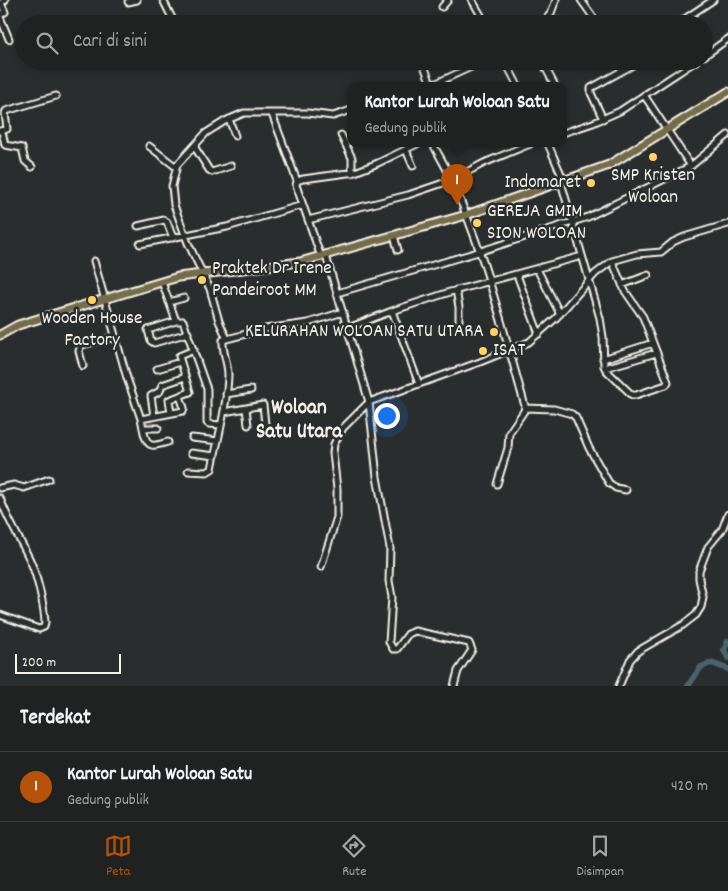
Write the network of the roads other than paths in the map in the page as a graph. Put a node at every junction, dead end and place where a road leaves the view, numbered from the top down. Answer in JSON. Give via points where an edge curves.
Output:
{"nodes":[{"id":1,"x":4,"y":0,"type":"edge"},
{"id":2,"x":137,"y":0,"type":"edge"},
{"id":3,"x":163,"y":0,"type":"edge"},
{"id":4,"x":448,"y":0,"type":"edge"},
{"id":5,"x":472,"y":0,"type":"edge"},
{"id":6,"x":556,"y":0,"type":"edge"},
{"id":7,"x":581,"y":0,"type":"edge"},
{"id":8,"x":713,"y":0,"type":"edge"},
{"id":9,"x":128,"y":2,"type":"dead end"},
{"id":10,"x":442,"y":7,"type":"dead end"},
{"id":11,"x":170,"y":15,"type":"edge"},
{"id":12,"x":481,"y":15,"type":"edge"},
{"id":13,"x":551,"y":15,"type":"edge"},
{"id":14,"x":592,"y":15,"type":"edge"},
{"id":15,"x":690,"y":15,"type":"edge"},
{"id":16,"x":0,"y":16,"type":"edge"},
{"id":17,"x":9,"y":39,"type":"dead end"},
{"id":18,"x":728,"y":39,"type":"edge"},
{"id":19,"x":713,"y":50,"type":"edge"},
{"id":20,"x":425,"y":70,"type":"edge"},
{"id":21,"x":465,"y":70,"type":"edge"},
{"id":22,"x":510,"y":70,"type":"edge"},
{"id":23,"x":547,"y":70,"type":"edge"},
{"id":24,"x":624,"y":70,"type":"edge"},
{"id":25,"x":682,"y":70,"type":"edge"},
{"id":26,"x":430,"y":82,"type":"edge"},
{"id":27,"x":439,"y":82,"type":"edge"},
{"id":28,"x":516,"y":82,"type":"edge"},
{"id":29,"x":553,"y":82,"type":"edge"},
{"id":30,"x":728,"y":92,"type":"edge"},
{"id":31,"x":644,"y":95,"type":"junction"},
{"id":32,"x":56,"y":96,"type":"dead end"},
{"id":33,"x":347,"y":111,"type":"edge"},
{"id":34,"x":272,"y":114,"type":"junction"},
{"id":35,"x":229,"y":119,"type":"junction"},
{"id":36,"x":603,"y":119,"type":"junction"},
{"id":37,"x":666,"y":130,"type":"junction"},
{"id":38,"x":1,"y":131,"type":"edge"},
{"id":39,"x":567,"y":131,"type":"edge"},
{"id":40,"x":341,"y":135,"type":"dead end"},
{"id":41,"x":728,"y":135,"type":"edge"},
{"id":42,"x":235,"y":136,"type":"dead end"},
{"id":43,"x":149,"y":146,"type":"dead end"},
{"id":44,"x":194,"y":146,"type":"junction"},
{"id":45,"x":412,"y":147,"type":"edge"},
{"id":46,"x":435,"y":147,"type":"edge"},
{"id":47,"x":515,"y":147,"type":"edge"},
{"id":48,"x":549,"y":147,"type":"edge"},
{"id":49,"x":406,"y":150,"type":"junction"},
{"id":50,"x":231,"y":166,"type":"dead end"},
{"id":51,"x":413,"y":166,"type":"dead end"},
{"id":52,"x":691,"y":166,"type":"junction"},
{"id":53,"x":32,"y":167,"type":"dead end"},
{"id":54,"x":176,"y":167,"type":"junction"},
{"id":55,"x":352,"y":173,"type":"junction"},
{"id":56,"x":452,"y":180,"type":"junction"},
{"id":57,"x":297,"y":181,"type":"junction"},
{"id":58,"x":562,"y":182,"type":"junction"},
{"id":59,"x":303,"y":205,"type":"junction"},
{"id":60,"x":466,"y":215,"type":"junction"},
{"id":61,"x":308,"y":220,"type":"junction"},
{"id":62,"x":572,"y":222,"type":"junction"},
{"id":63,"x":728,"y":224,"type":"edge"},
{"id":64,"x":138,"y":226,"type":"dead end"},
{"id":65,"x":185,"y":236,"type":"junction"},
{"id":66,"x":394,"y":236,"type":"junction"},
{"id":67,"x":173,"y":238,"type":"junction"},
{"id":68,"x":140,"y":244,"type":"dead end"},
{"id":69,"x":398,"y":250,"type":"dead end"},
{"id":70,"x":478,"y":252,"type":"junction"},
{"id":71,"x":323,"y":256,"type":"junction"},
{"id":72,"x":582,"y":256,"type":"junction"},
{"id":73,"x":94,"y":260,"type":"dead end"},
{"id":74,"x":612,"y":261,"type":"junction"},
{"id":75,"x":537,"y":269,"type":"junction"},
{"id":76,"x":204,"y":273,"type":"junction"},
{"id":77,"x":517,"y":275,"type":"junction"},
{"id":78,"x":648,"y":276,"type":"dead end"},
{"id":79,"x":590,"y":280,"type":"junction"},
{"id":80,"x":488,"y":281,"type":"junction"},
{"id":81,"x":162,"y":282,"type":"junction"},
{"id":82,"x":622,"y":285,"type":"junction"},
{"id":83,"x":456,"y":290,"type":"junction"},
{"id":84,"x":336,"y":293,"type":"junction"},
{"id":85,"x":184,"y":298,"type":"dead end"},
{"id":86,"x":105,"y":299,"type":"junction"},
{"id":87,"x":170,"y":302,"type":"junction"},
{"id":88,"x":392,"y":311,"type":"junction"},
{"id":89,"x":343,"y":312,"type":"junction"},
{"id":90,"x":560,"y":314,"type":"junction"},
{"id":91,"x":459,"y":320,"type":"dead end"},
{"id":92,"x":176,"y":321,"type":"junction"},
{"id":93,"x":348,"y":328,"type":"junction"},
{"id":94,"x":188,"y":333,"type":"junction"},
{"id":95,"x":539,"y":334,"type":"junction"},
{"id":96,"x":0,"y":335,"type":"edge"},
{"id":97,"x":115,"y":337,"type":"junction"},
{"id":98,"x":227,"y":339,"type":"junction"},
{"id":99,"x":653,"y":343,"type":"junction"},
{"id":100,"x":194,"y":350,"type":"junction"},
{"id":101,"x":509,"y":351,"type":"junction"},
{"id":102,"x":656,"y":353,"type":"junction"},
{"id":103,"x":603,"y":359,"type":"junction"},
{"id":104,"x":180,"y":362,"type":"junction"},
{"id":105,"x":83,"y":366,"type":"dead end"},
{"id":106,"x":605,"y":368,"type":"junction"},
{"id":107,"x":156,"y":369,"type":"dead end"},
{"id":108,"x":185,"y":377,"type":"junction"},
{"id":109,"x":419,"y":384,"type":"junction"},
{"id":110,"x":251,"y":390,"type":"dead end"},
{"id":111,"x":226,"y":394,"type":"junction"},
{"id":112,"x":180,"y":396,"type":"junction"},
{"id":113,"x":369,"y":402,"type":"junction"},
{"id":114,"x":246,"y":408,"type":"junction"},
{"id":115,"x":525,"y":408,"type":"junction"},
{"id":116,"x":224,"y":412,"type":"junction"},
{"id":117,"x":171,"y":413,"type":"junction"},
{"id":118,"x":154,"y":416,"type":"junction"},
{"id":119,"x":141,"y":419,"type":"junction"},
{"id":120,"x":265,"y":424,"type":"dead end"},
{"id":121,"x":221,"y":425,"type":"junction"},
{"id":122,"x":248,"y":425,"type":"dead end"},
{"id":123,"x":143,"y":428,"type":"junction"},
{"id":124,"x":158,"y":428,"type":"dead end"},
{"id":125,"x":192,"y":438,"type":"dead end"},
{"id":126,"x":218,"y":441,"type":"junction"},
{"id":127,"x":168,"y":442,"type":"dead end"},
{"id":128,"x":191,"y":453,"type":"dead end"},
{"id":129,"x":215,"y":456,"type":"junction"},
{"id":130,"x":188,"y":471,"type":"dead end"},
{"id":131,"x":49,"y":479,"type":"dead end"},
{"id":132,"x":498,"y":484,"type":"dead end"},
{"id":133,"x":0,"y":488,"type":"edge"},
{"id":134,"x":626,"y":490,"type":"dead end"},
{"id":135,"x":0,"y":498,"type":"edge"},
{"id":136,"x":728,"y":514,"type":"edge"},
{"id":137,"x":321,"y":567,"type":"dead end"},
{"id":138,"x":0,"y":615,"type":"edge"},
{"id":139,"x":454,"y":686,"type":"edge"},
{"id":140,"x":618,"y":686,"type":"edge"}],
"edges":[{"from":1,"to":16,"type":"street","via":[[5,12]]},
{"from":2,"to":9,"type":"street"},
{"from":3,"to":11,"type":"street"},
{"from":4,"to":10,"type":"street"},
{"from":5,"to":12,"type":"street"},
{"from":6,"to":13,"type":"street"},
{"from":7,"to":14,"type":"street"},
{"from":8,"to":15,"type":"street"},
{"from":16,"to":17,"type":"street"},
{"from":18,"to":19,"type":"street"},
{"from":20,"to":26,"type":"street"},
{"from":21,"to":27,"type":"street"},
{"from":22,"to":28,"type":"street"},
{"from":23,"to":29,"type":"street"},
{"from":24,"to":36,"type":"street","via":[[591,88]]},
{"from":25,"to":31,"type":"street"},
{"from":30,"to":37,"type":"main road"},
{"from":31,"to":36,"type":"street"},
{"from":31,"to":37,"type":"street"},
{"from":32,"to":38,"type":"street","via":[[6,111],[7,129]]},
{"from":33,"to":34,"type":"street","via":[[333,116]]},
{"from":34,"to":35,"type":"street","via":[[249,112]]},
{"from":34,"to":57,"type":"street"},
{"from":35,"to":42,"type":"street"},
{"from":35,"to":44,"type":"street","via":[[206,133]]},
{"from":36,"to":39,"type":"street"},
{"from":37,"to":52,"type":"street"},
{"from":37,"to":58,"type":"main road","via":[[609,165]]},
{"from":38,"to":53,"type":"street","via":[[4,144],[22,148],[25,162]]},
{"from":40,"to":55,"type":"street","via":[[352,158]]},
{"from":41,"to":52,"type":"street"},
{"from":43,"to":54,"type":"street"},
{"from":44,"to":50,"type":"street","via":[[209,170]]},
{"from":44,"to":54,"type":"street"},
{"from":45,"to":49,"type":"street"},
{"from":46,"to":56,"type":"street"},
{"from":47,"to":56,"type":"street"},
{"from":48,"to":58,"type":"street"},
{"from":49,"to":51,"type":"street"},
{"from":49,"to":55,"type":"street"},
{"from":52,"to":62,"type":"street","via":[[600,212]]},
{"from":54,"to":65,"type":"street","via":[[172,177],[173,199]]},
{"from":55,"to":57,"type":"street"},
{"from":56,"to":60,"type":"street"},
{"from":56,"to":61,"type":"street","via":[[408,195]]},
{"from":57,"to":59,"type":"street"},
{"from":58,"to":60,"type":"main road"},
{"from":58,"to":62,"type":"street"},
{"from":59,"to":61,"type":"street"},
{"from":59,"to":65,"type":"street"},
{"from":60,"to":66,"type":"main road"},
{"from":60,"to":70,"type":"street"},
{"from":61,"to":71,"type":"street"},
{"from":62,"to":70,"type":"street"},
{"from":62,"to":72,"type":"street"},
{"from":63,"to":74,"type":"street","via":[[684,237],[660,252]]},
{"from":64,"to":67,"type":"street","via":[[164,220]]},
{"from":65,"to":67,"type":"street"},
{"from":65,"to":76,"type":"street"},
{"from":66,"to":69,"type":"street"},
{"from":66,"to":71,"type":"main road"},
{"from":67,"to":68,"type":"street"},
{"from":70,"to":80,"type":"street"},
{"from":70,"to":84,"type":"street"},
{"from":71,"to":76,"type":"main road","via":[[294,263]]},
{"from":71,"to":84,"type":"street"},
{"from":72,"to":75,"type":"street"},
{"from":72,"to":79,"type":"street"},
{"from":73,"to":86,"type":"street"},
{"from":74,"to":79,"type":"street"},
{"from":74,"to":82,"type":"street"},
{"from":75,"to":77,"type":"street"},
{"from":75,"to":90,"type":"street"},
{"from":76,"to":81,"type":"main road"},
{"from":76,"to":98,"type":"street"},
{"from":77,"to":80,"type":"street"},
{"from":77,"to":95,"type":"street"},
{"from":78,"to":82,"type":"street"},
{"from":79,"to":90,"type":"street"},
{"from":79,"to":103,"type":"street","via":[[602,328]]},
{"from":80,"to":83,"type":"street"},
{"from":80,"to":101,"type":"street"},
{"from":81,"to":86,"type":"main road"},
{"from":81,"to":87,"type":"street"},
{"from":82,"to":99,"type":"street","via":[[643,317]]},
{"from":83,"to":88,"type":"street"},
{"from":83,"to":91,"type":"street"},
{"from":84,"to":89,"type":"street"},
{"from":85,"to":87,"type":"street"},
{"from":86,"to":96,"type":"main road","via":[[18,324]]},
{"from":86,"to":97,"type":"street"},
{"from":87,"to":92,"type":"street"},
{"from":88,"to":93,"type":"street"},
{"from":88,"to":109,"type":"street"},
{"from":89,"to":93,"type":"street"},
{"from":89,"to":98,"type":"street","via":[[308,323]]},
{"from":90,"to":95,"type":"street"},
{"from":92,"to":94,"type":"street","via":[[183,321]]},
{"from":92,"to":94,"type":"street","via":[[148,329],[152,342]]},
{"from":93,"to":113,"type":"street"},
{"from":94,"to":100,"type":"street"},
{"from":95,"to":101,"type":"street"},
{"from":97,"to":105,"type":"street","via":[[82,346],[79,351]]},
{"from":97,"to":119,"type":"street"},
{"from":98,"to":111,"type":"street","via":[[222,342],[228,363]]},
{"from":99,"to":102,"type":"street"},
{"from":99,"to":103,"type":"street"},
{"from":100,"to":104,"type":"street","via":[[179,355]]},
{"from":100,"to":121,"type":"street","via":[[207,389],[207,423]]},
{"from":101,"to":109,"type":"street"},
{"from":101,"to":115,"type":"street"},
{"from":102,"to":106,"type":"street"},
{"from":102,"to":106,"type":"street","via":[[668,383],[640,394],[632,395]]},
{"from":103,"to":106,"type":"street"},
{"from":104,"to":107,"type":"street"},
{"from":104,"to":108,"type":"street"},
{"from":108,"to":112,"type":"street","via":[[190,393]]},
{"from":108,"to":118,"type":"street","via":[[162,385],[160,391],[151,396]]},
{"from":109,"to":113,"type":"street"},
{"from":110,"to":111,"type":"street"},
{"from":111,"to":116,"type":"street"},
{"from":112,"to":117,"type":"street","via":[[169,400]]},
{"from":112,"to":117,"type":"street","via":[[184,410]]},
{"from":113,"to":137,"type":"street","via":[[343,428],[334,444],[338,517]]},
{"from":113,"to":139,"type":"street","via":[[377,477],[390,548],[390,646],[397,649],[408,634],[416,631],[469,643],[472,650],[458,671]]},
{"from":114,"to":116,"type":"street"},
{"from":114,"to":120,"type":"street","via":[[264,405]]},
{"from":114,"to":122,"type":"street"},
{"from":115,"to":132,"type":"street","via":[[510,430]]},
{"from":115,"to":134,"type":"street","via":[[554,409],[572,414],[609,483]]},
{"from":116,"to":121,"type":"street"},
{"from":117,"to":118,"type":"street"},
{"from":118,"to":119,"type":"street"},
{"from":119,"to":123,"type":"street"},
{"from":121,"to":126,"type":"street"},
{"from":123,"to":124,"type":"street"},
{"from":123,"to":127,"type":"street","via":[[150,445]]},
{"from":125,"to":126,"type":"street"},
{"from":126,"to":129,"type":"street"},
{"from":128,"to":129,"type":"street"},
{"from":129,"to":130,"type":"street","via":[[211,471]]},
{"from":131,"to":133,"type":"street","via":[[24,488],[14,485]]},
{"from":135,"to":138,"type":"street","via":[[28,556],[39,592],[44,627],[39,629]]},
{"from":136,"to":140,"type":"street","via":[[722,530],[708,547],[700,571],[701,607],[683,625],[638,651]]}]}
